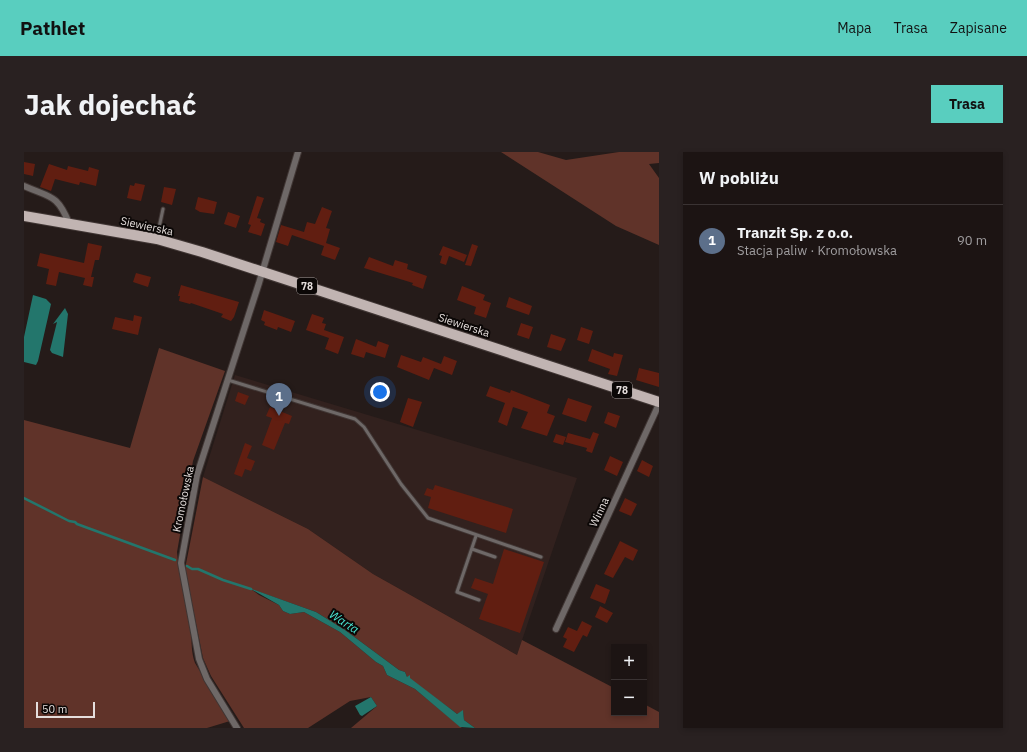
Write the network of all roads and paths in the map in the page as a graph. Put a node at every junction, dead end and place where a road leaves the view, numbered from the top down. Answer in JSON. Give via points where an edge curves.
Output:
{"nodes":[{"id":1,"x":298,"y":152,"type":"edge"},
{"id":2,"x":24,"y":186,"type":"edge"},
{"id":3,"x":163,"y":209,"type":"dead end"},
{"id":4,"x":24,"y":216,"type":"edge"},
{"id":5,"x":69,"y":223,"type":"junction"},
{"id":6,"x":157,"y":239,"type":"junction"},
{"id":7,"x":262,"y":272,"type":"junction"},
{"id":8,"x":228,"y":380,"type":"junction"},
{"id":9,"x":659,"y":403,"type":"edge"},
{"id":10,"x":476,"y":536,"type":"junction"},
{"id":11,"x":472,"y":549,"type":"junction"},
{"id":12,"x":495,"y":557,"type":"dead end"},
{"id":13,"x":540,"y":557,"type":"dead end"},
{"id":14,"x":479,"y":600,"type":"dead end"},
{"id":15,"x":556,"y":629,"type":"dead end"},
{"id":16,"x":237,"y":728,"type":"edge"}],
"edges":[{"from":1,"to":7,"type":"street"},
{"from":2,"to":5,"type":"street","via":[[56,200]]},
{"from":3,"to":6,"type":"lane"},
{"from":4,"to":5,"type":"main road","name":"Siewierska","number":"78"},
{"from":5,"to":6,"type":"main road","name":"Siewierska","number":"78"},
{"from":6,"to":7,"type":"main road","name":"Siewierska","number":"78"},
{"from":7,"to":8,"type":"street","name":"Kromołowska"},
{"from":7,"to":9,"type":"main road","name":"Siewierska","number":"78"},
{"from":8,"to":10,"type":"lane","via":[[359,421],[422,513],[432,520]]},
{"from":8,"to":16,"type":"street","name":"Kromołowska","via":[[197,475],[181,563],[199,659],[207,679]]},
{"from":9,"to":15,"type":"street","name":"Winna"},
{"from":10,"to":11,"type":"lane"},
{"from":10,"to":13,"type":"lane"},
{"from":11,"to":12,"type":"lane"},
{"from":11,"to":14,"type":"lane","via":[[457,592]]}]}
